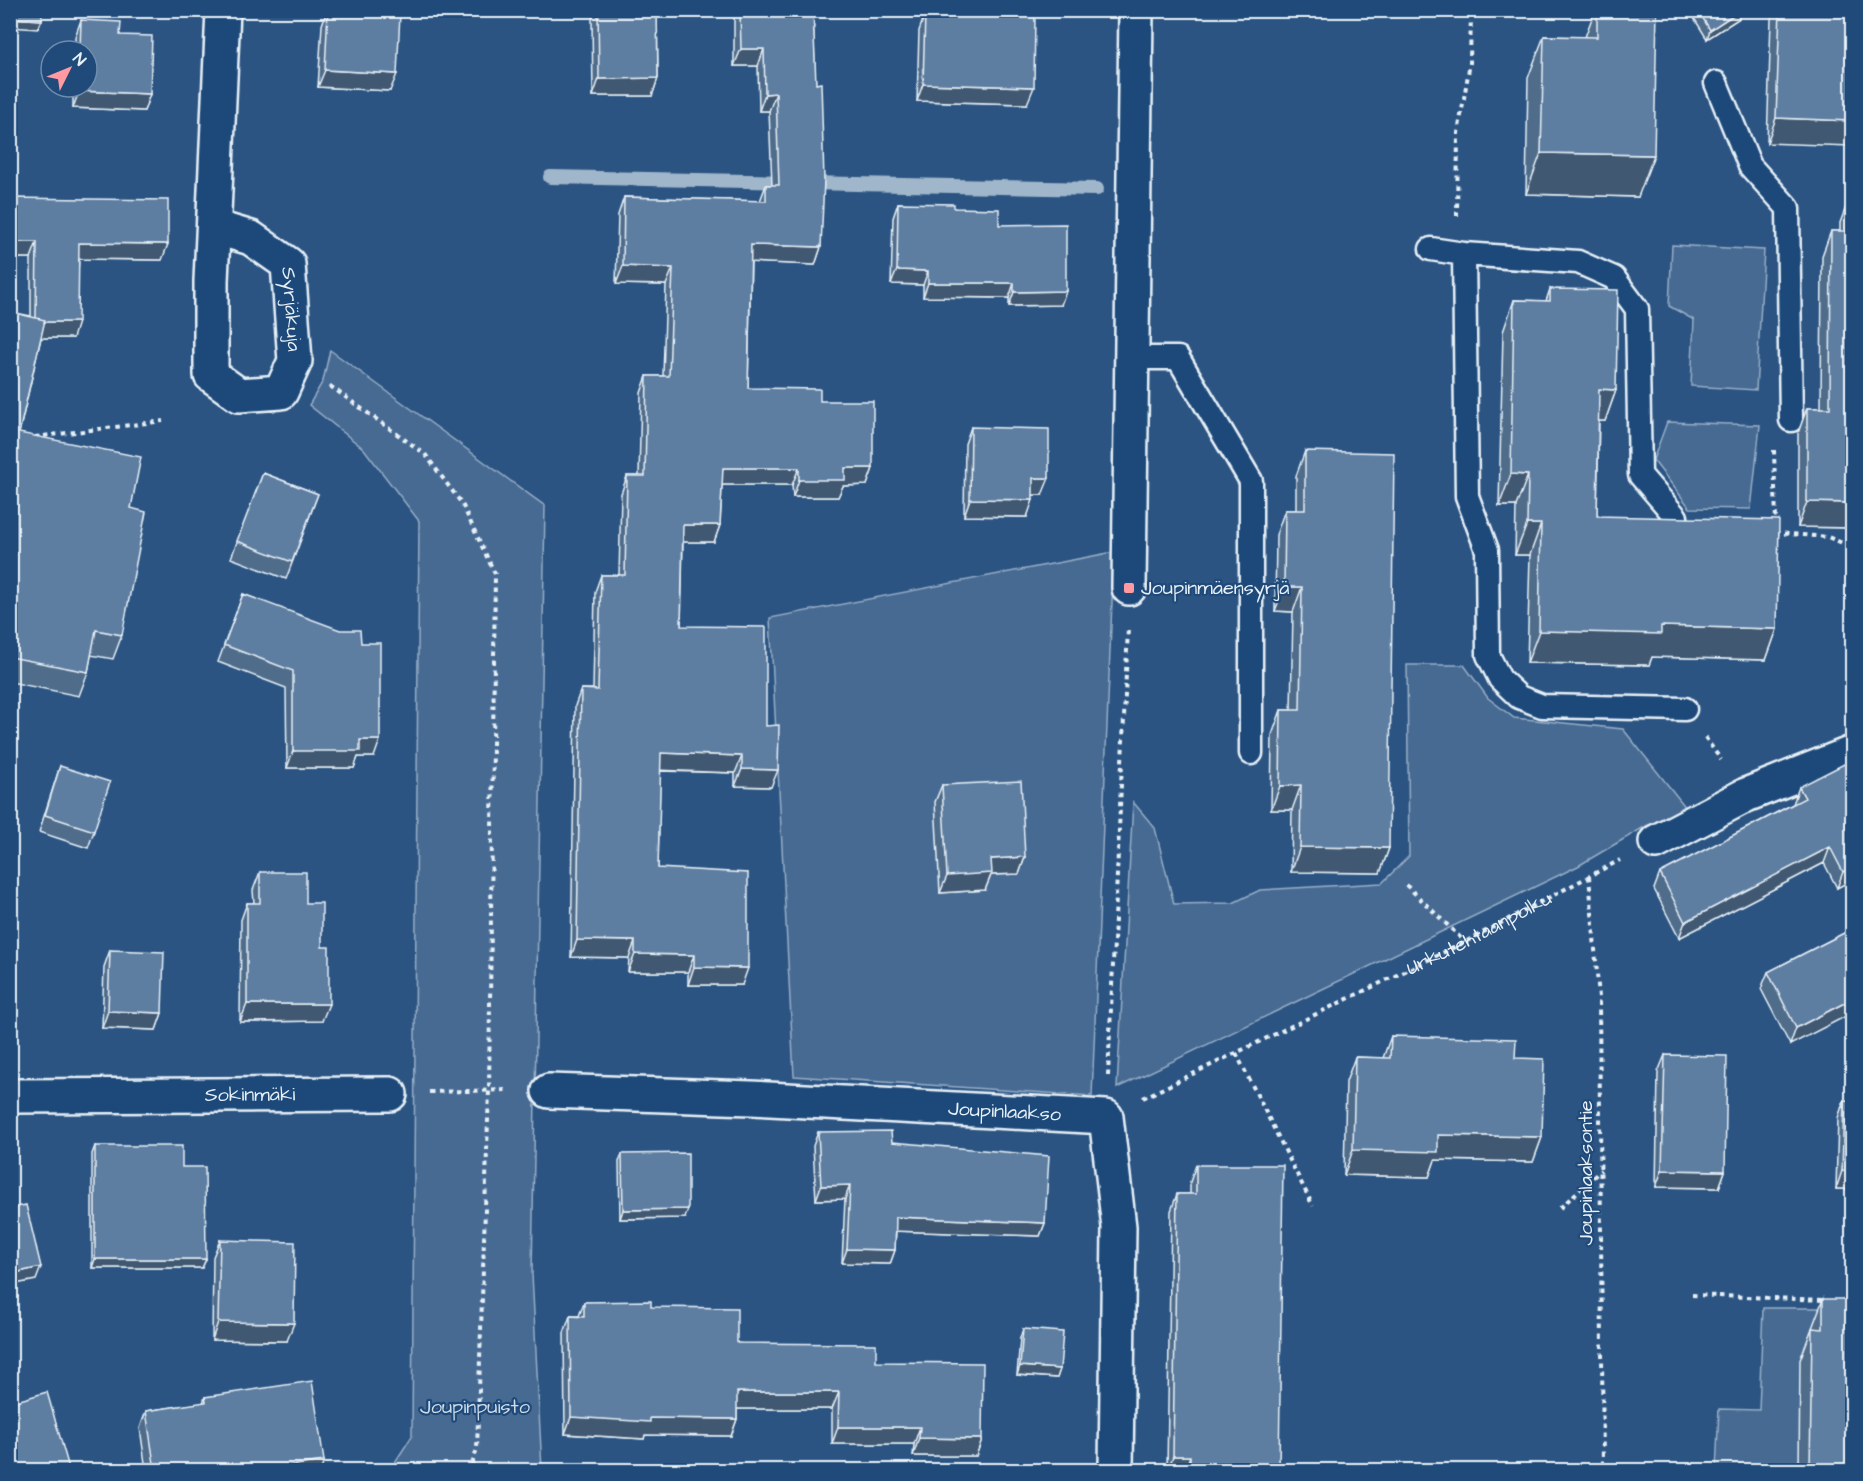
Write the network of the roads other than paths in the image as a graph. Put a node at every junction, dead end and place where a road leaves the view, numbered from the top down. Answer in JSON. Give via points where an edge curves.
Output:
{"nodes":[{"id":1,"x":223,"y":10,"type":"edge"},
{"id":2,"x":1136,"y":10,"type":"edge"},
{"id":3,"x":1716,"y":83,"type":"dead end"},
{"id":4,"x":214,"y":227,"type":"junction"},
{"id":5,"x":1431,"y":249,"type":"dead end"},
{"id":6,"x":1464,"y":254,"type":"junction"},
{"id":7,"x":1132,"y":358,"type":"junction"},
{"id":8,"x":1791,"y":420,"type":"road end"},
{"id":9,"x":1676,"y":518,"type":"edge"},
{"id":10,"x":1129,"y":588,"type":"road end"},
{"id":11,"x":1685,"y":709,"type":"road end"},
{"id":12,"x":1251,"y":753,"type":"dead end"},
{"id":13,"x":1852,"y":753,"type":"edge"},
{"id":14,"x":1656,"y":842,"type":"road end"},
{"id":15,"x":549,"y":1091,"type":"dead end"},
{"id":16,"x":390,"y":1094,"type":"road end"},
{"id":17,"x":10,"y":1096,"type":"edge"},
{"id":18,"x":1116,"y":1470,"type":"edge"}],
"edges":[{"from":1,"to":4,"type":"street","name":"Syrjäkuja"},
{"from":2,"to":7,"type":"street"},
{"from":3,"to":8,"type":"lane","via":[[1750,166],[1788,208]]},
{"from":4,"to":4,"type":"street","name":"Syrjäkuja","via":[[211,375],[239,395],[281,392],[295,361],[288,264],[251,238]]},
{"from":5,"to":6,"type":"lane"},
{"from":6,"to":9,"type":"lane","via":[[1578,262],[1614,278],[1637,309],[1640,474]]},
{"from":6,"to":11,"type":"lane","via":[[1467,496],[1487,550],[1488,655],[1500,679],[1519,698],[1542,706]]},
{"from":7,"to":10,"type":"street"},
{"from":7,"to":12,"type":"lane","via":[[1178,358],[1251,481]]},
{"from":13,"to":14,"type":"street","via":[[1746,795]]},
{"from":15,"to":18,"type":"street","name":"Joupinlaakso","via":[[1106,1117],[1119,1227]]},
{"from":16,"to":17,"type":"street","name":"Sokinmäki"}]}
